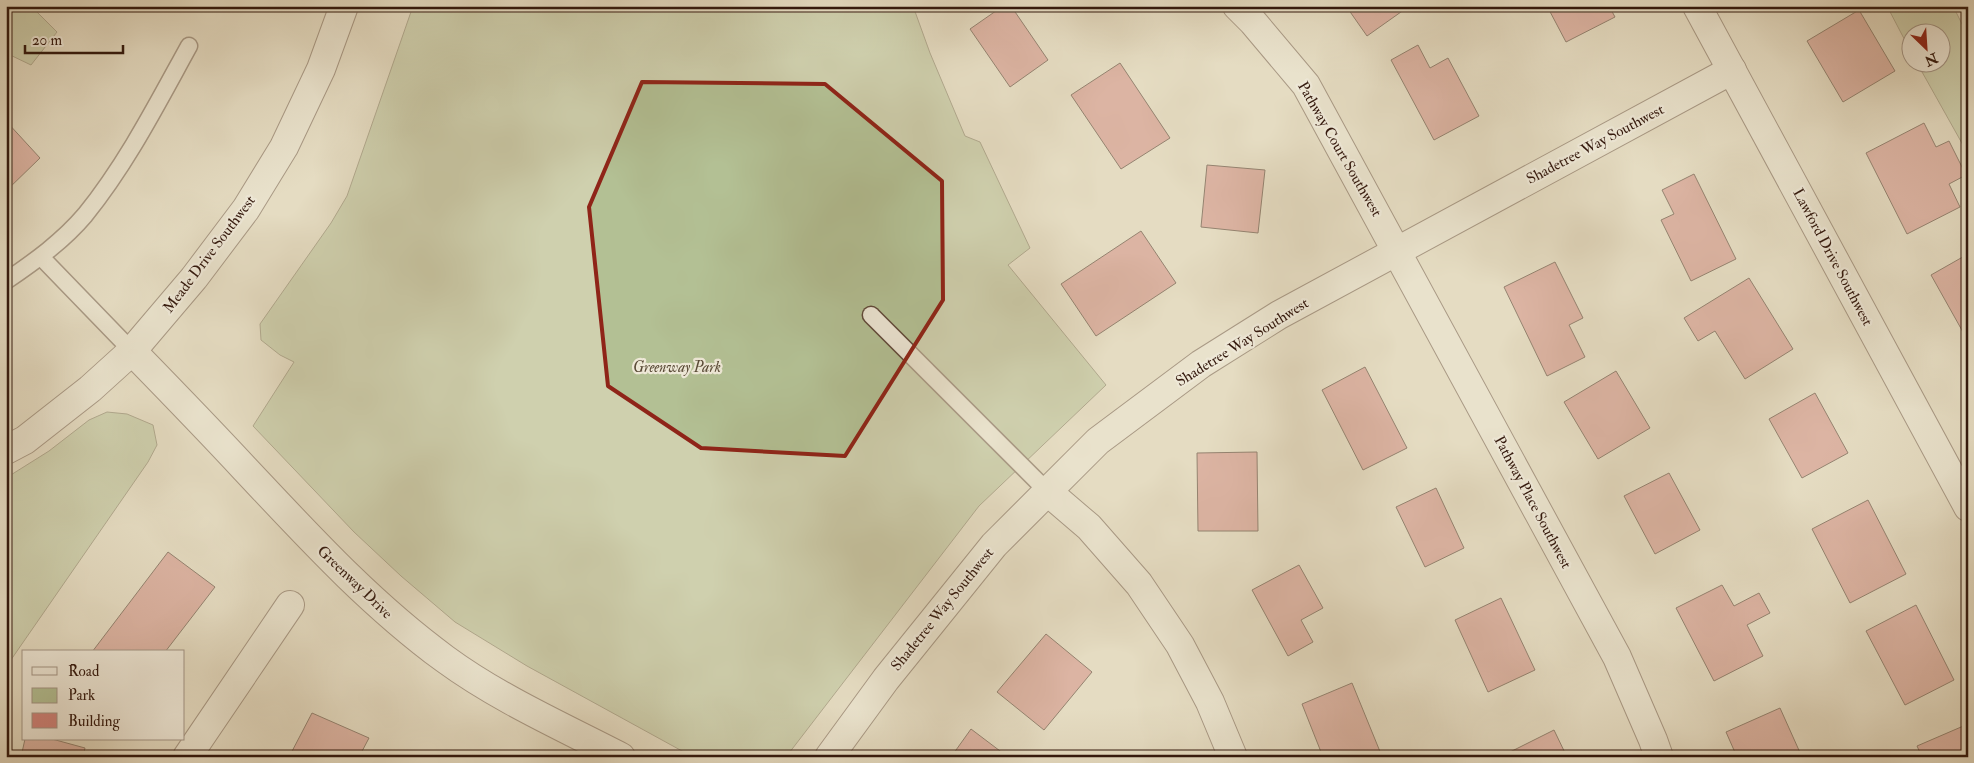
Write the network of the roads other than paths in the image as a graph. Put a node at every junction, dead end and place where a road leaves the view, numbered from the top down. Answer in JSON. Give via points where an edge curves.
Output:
{"nodes":[{"id":1,"x":344,"y":6,"type":"edge"},
{"id":2,"x":1237,"y":6,"type":"edge"},
{"id":3,"x":1697,"y":6,"type":"edge"},
{"id":4,"x":189,"y":46,"type":"dead end"},
{"id":5,"x":1732,"y":70,"type":"junction"},
{"id":6,"x":1397,"y":251,"type":"junction"},
{"id":7,"x":41,"y":257,"type":"junction"},
{"id":8,"x":6,"y":281,"type":"edge"},
{"id":9,"x":872,"y":314,"type":"dead end"},
{"id":10,"x":132,"y":352,"type":"junction"},
{"id":11,"x":6,"y":450,"type":"edge"},
{"id":12,"x":1048,"y":492,"type":"junction"},
{"id":13,"x":1968,"y":507,"type":"edge"},
{"id":14,"x":290,"y":605,"type":"dead end"},
{"id":15,"x":187,"y":757,"type":"edge"},
{"id":16,"x":621,"y":757,"type":"edge"},
{"id":17,"x":829,"y":757,"type":"edge"},
{"id":18,"x":1233,"y":757,"type":"edge"},
{"id":19,"x":1659,"y":757,"type":"edge"}],
"edges":[{"from":1,"to":10,"type":"street","name":"Meade Drive Southwest","via":[[321,69],[288,138],[246,209]]},
{"from":2,"to":6,"type":"street","name":"Pathway Court Southwest","via":[[1306,86]]},
{"from":3,"to":5,"type":"street","name":"Lawford Drive Southwest"},
{"from":4,"to":7,"type":"lane","via":[[126,159],[84,216]]},
{"from":5,"to":6,"type":"street","name":"Shadetree Way Southwest"},
{"from":5,"to":13,"type":"street","name":"Lawford Drive Southwest"},
{"from":6,"to":12,"type":"street","name":"Shadetree Way Southwest","via":[[1279,315],[1200,364],[1098,441]]},
{"from":6,"to":19,"type":"street","name":"Pathway Place Southwest","via":[[1617,657]]},
{"from":7,"to":8,"type":"lane"},
{"from":7,"to":10,"type":"lane"},
{"from":9,"to":12,"type":"lane"},
{"from":10,"to":11,"type":"street","name":"Meade Drive Southwest","via":[[25,440]]},
{"from":10,"to":16,"type":"street","name":"Greenway Drive","via":[[334,564],[390,616],[447,661],[518,704]]},
{"from":12,"to":17,"type":"street","name":"Shadetree Way Southwest","via":[[994,545],[886,679]]},
{"from":12,"to":18,"type":"street","via":[[1089,527],[1139,584],[1180,645],[1210,702]]},
{"from":14,"to":15,"type":"street"}]}
